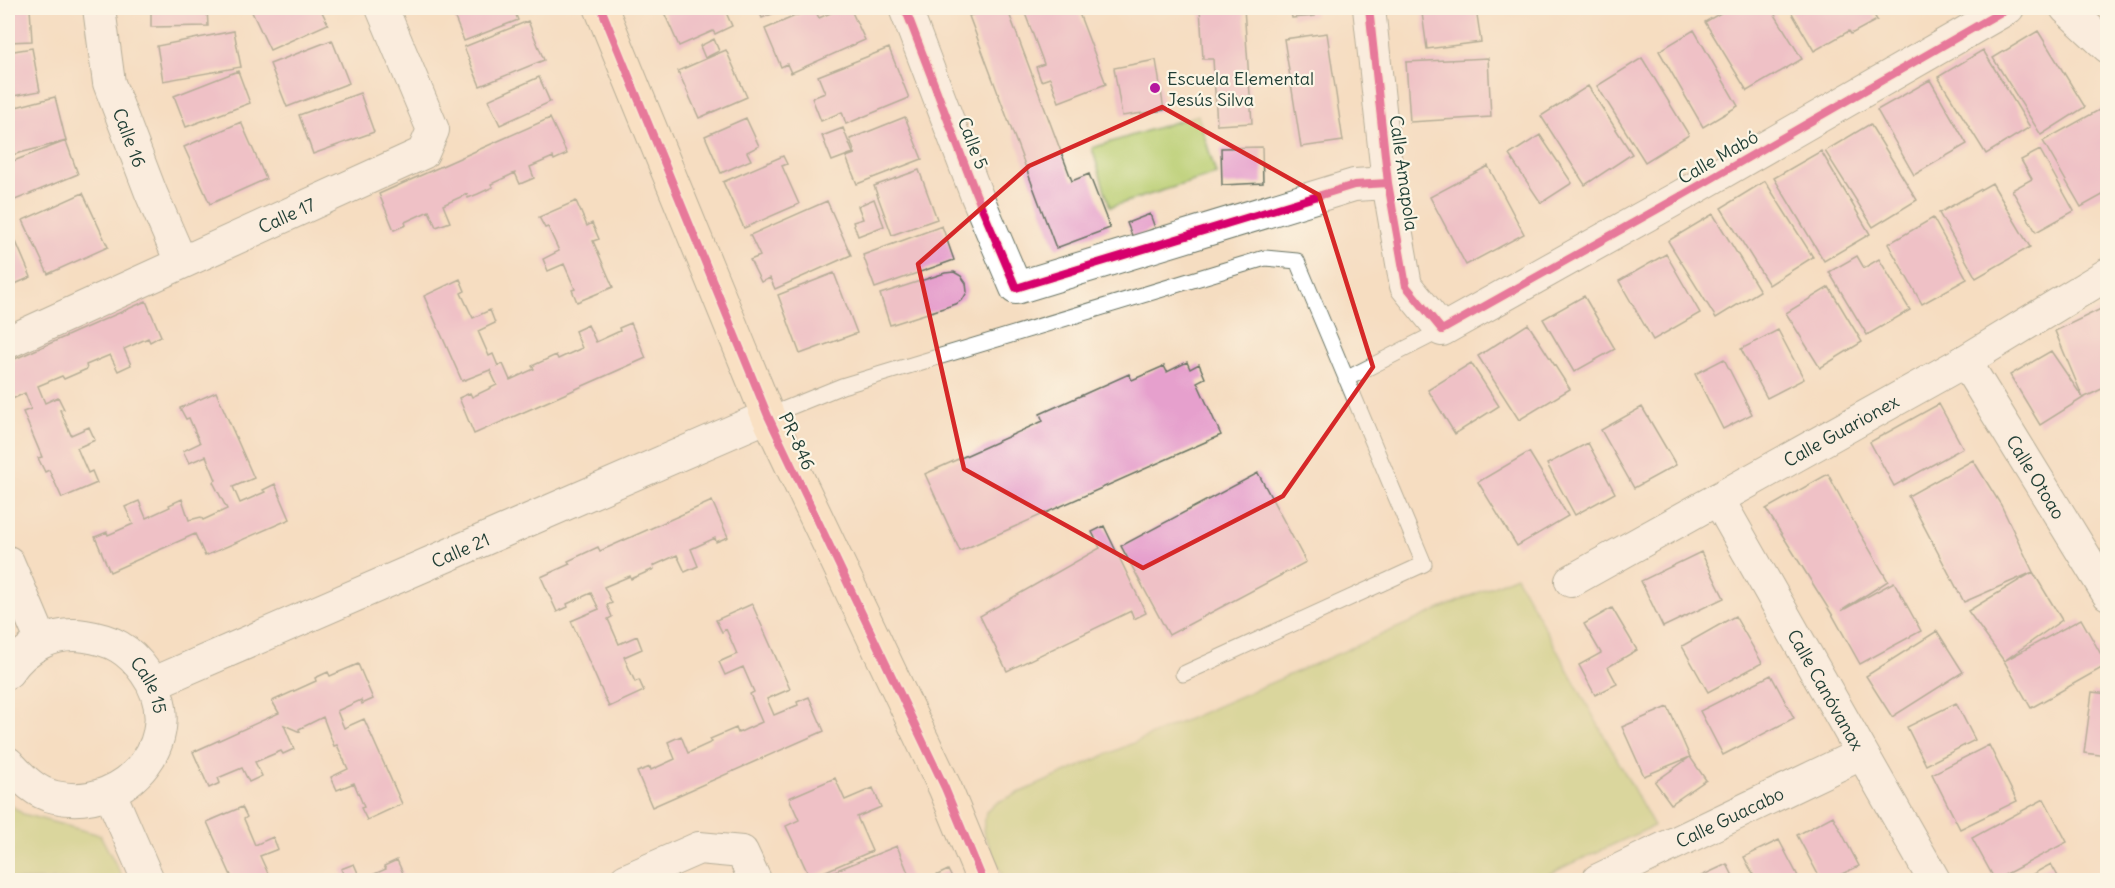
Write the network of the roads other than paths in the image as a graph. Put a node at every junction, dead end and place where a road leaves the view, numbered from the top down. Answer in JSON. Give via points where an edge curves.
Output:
{"nodes":[{"id":1,"x":99,"y":8,"type":"edge"},
{"id":2,"x":382,"y":8,"type":"edge"},
{"id":3,"x":602,"y":8,"type":"edge"},
{"id":4,"x":905,"y":8,"type":"edge"},
{"id":5,"x":1369,"y":8,"type":"edge"},
{"id":6,"x":2008,"y":8,"type":"edge"},
{"id":7,"x":2066,"y":8,"type":"edge"},
{"id":8,"x":2108,"y":46,"type":"edge"},
{"id":9,"x":1388,"y":183,"type":"junction"},
{"id":10,"x":181,"y":262,"type":"junction"},
{"id":11,"x":2108,"y":274,"type":"edge"},
{"id":12,"x":1442,"y":330,"type":"junction"},
{"id":13,"x":8,"y":342,"type":"edge"},
{"id":14,"x":1965,"y":361,"type":"junction"},
{"id":15,"x":1347,"y":379,"type":"junction"},
{"id":16,"x":768,"y":416,"type":"junction"},
{"id":17,"x":1718,"y":499,"type":"junction"},
{"id":18,"x":8,"y":562,"type":"edge"},
{"id":19,"x":1571,"y":581,"type":"dead end"},
{"id":20,"x":2108,"y":594,"type":"edge"},
{"id":21,"x":42,"y":642,"type":"junction"},
{"id":22,"x":8,"y":672,"type":"edge"},
{"id":23,"x":1183,"y":674,"type":"dead end"},
{"id":24,"x":154,"y":683,"type":"junction"},
{"id":25,"x":1862,"y":754,"type":"junction"},
{"id":26,"x":8,"y":763,"type":"edge"},
{"id":27,"x":110,"y":793,"type":"junction"},
{"id":28,"x":148,"y":880,"type":"edge"},
{"id":29,"x":626,"y":880,"type":"edge"},
{"id":30,"x":755,"y":880,"type":"edge"},
{"id":31,"x":983,"y":880,"type":"edge"},
{"id":32,"x":1598,"y":880,"type":"edge"},
{"id":33,"x":1934,"y":880,"type":"edge"}],
"edges":[{"from":1,"to":10,"type":"street","name":"Calle 16","via":[[109,83]]},
{"from":2,"to":10,"type":"street","name":"Calle 17","via":[[433,130],[423,153]]},
{"from":3,"to":16,"type":"street","name":"PR-846","number":"PR-846"},
{"from":4,"to":9,"type":"street","name":"Calle 5","via":[[1016,288],[1354,185]]},
{"from":5,"to":9,"type":"street","name":"Calle Amapola"},
{"from":6,"to":12,"type":"street","name":"Calle Mabó"},
{"from":7,"to":8,"type":"street"},
{"from":9,"to":12,"type":"street","name":"Calle Amapola","via":[[1406,285]]},
{"from":10,"to":13,"type":"street","name":"Calle 17"},
{"from":11,"to":14,"type":"street","name":"Calle Guarionex"},
{"from":12,"to":15,"type":"lane"},
{"from":14,"to":17,"type":"street","name":"Calle Guarionex"},
{"from":14,"to":20,"type":"street","name":"Calle Otoao"},
{"from":15,"to":16,"type":"lane","via":[[1297,261],[1265,258],[842,386]]},
{"from":15,"to":23,"type":"lane","via":[[1424,564]]},
{"from":16,"to":24,"type":"street","name":"Calle 21"},
{"from":16,"to":31,"type":"street","name":"PR-846","number":"PR-846","via":[[945,788]]},
{"from":17,"to":19,"type":"street","name":"Calle Guarionex"},
{"from":17,"to":25,"type":"street","name":"Calle Canóvanax"},
{"from":18,"to":21,"type":"street"},
{"from":21,"to":22,"type":"street","name":"Calle 15","via":[[18,658]]},
{"from":21,"to":24,"type":"street","name":"Calle 15","via":[[74,634],[106,639],[135,657]]},
{"from":24,"to":27,"type":"street","name":"Calle 15","via":[[160,709],[159,735],[149,759],[132,779]]},
{"from":25,"to":32,"type":"street","name":"Calle Guacabo"},
{"from":25,"to":33,"type":"street","name":"Calle Canóvanax"},
{"from":26,"to":27,"type":"street","name":"Calle 15","via":[[28,784],[54,797],[82,800]]},
{"from":27,"to":28,"type":"street"},
{"from":29,"to":30,"type":"street","via":[[699,848],[742,852]]}]}
